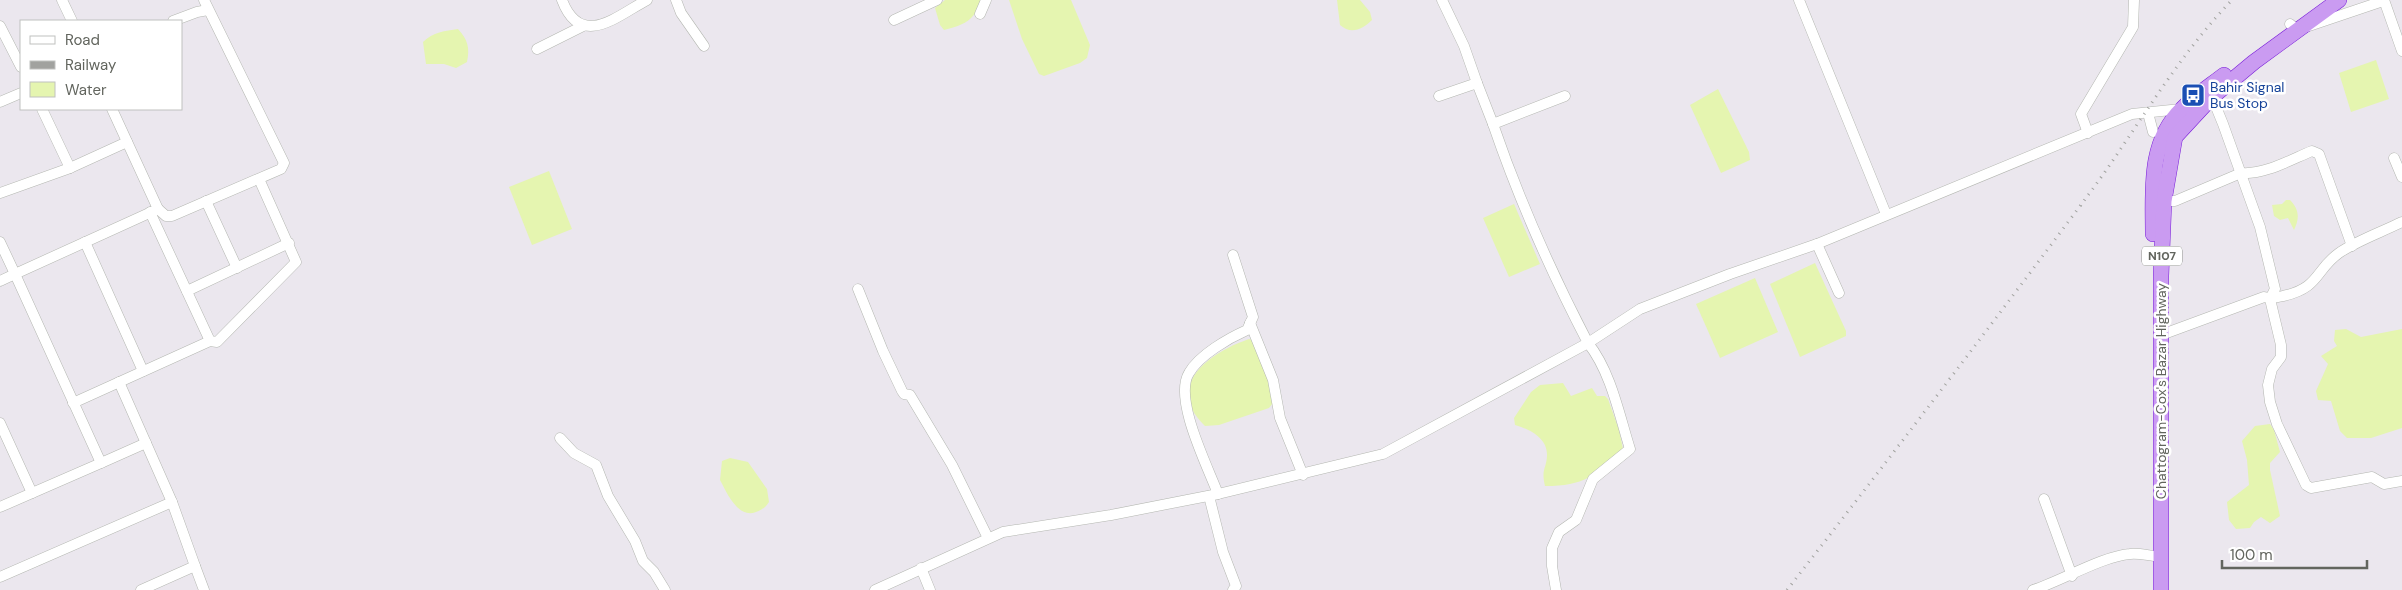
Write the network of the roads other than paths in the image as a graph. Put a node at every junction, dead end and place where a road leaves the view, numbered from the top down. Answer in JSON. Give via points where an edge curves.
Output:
{"nodes":[{"id":1,"x":62,"y":0,"type":"edge"},
{"id":2,"x":204,"y":0,"type":"edge"},
{"id":3,"x":562,"y":0,"type":"edge"},
{"id":4,"x":647,"y":0,"type":"edge"},
{"id":5,"x":676,"y":0,"type":"edge"},
{"id":6,"x":937,"y":0,"type":"edge"},
{"id":7,"x":986,"y":0,"type":"edge"},
{"id":8,"x":1442,"y":0,"type":"edge"},
{"id":9,"x":1799,"y":0,"type":"edge"},
{"id":10,"x":2134,"y":0,"type":"edge"},
{"id":11,"x":2321,"y":0,"type":"edge"},
{"id":12,"x":2339,"y":0,"type":"edge"},
{"id":13,"x":2384,"y":0,"type":"edge"},
{"id":14,"x":208,"y":10,"type":"junction"},
{"id":15,"x":980,"y":14,"type":"dead end"},
{"id":16,"x":72,"y":20,"type":"edge"},
{"id":17,"x":176,"y":20,"type":"edge"},
{"id":18,"x":894,"y":20,"type":"dead end"},
{"id":19,"x":0,"y":26,"type":"edge"},
{"id":20,"x":583,"y":26,"type":"junction"},
{"id":21,"x":2293,"y":27,"type":"junction"},
{"id":22,"x":704,"y":46,"type":"dead end"},
{"id":23,"x":538,"y":49,"type":"dead end"},
{"id":24,"x":2402,"y":51,"type":"edge"},
{"id":25,"x":20,"y":66,"type":"edge"},
{"id":26,"x":1477,"y":83,"type":"junction"},
{"id":27,"x":20,"y":92,"type":"edge"},
{"id":28,"x":2209,"y":94,"type":"junction"},
{"id":29,"x":1439,"y":96,"type":"dead end"},
{"id":30,"x":1565,"y":96,"type":"dead end"},
{"id":31,"x":0,"y":102,"type":"edge"},
{"id":32,"x":2181,"y":109,"type":"junction"},
{"id":33,"x":42,"y":110,"type":"edge"},
{"id":34,"x":112,"y":110,"type":"edge"},
{"id":35,"x":2148,"y":113,"type":"junction"},
{"id":36,"x":1494,"y":124,"type":"junction"},
{"id":37,"x":2153,"y":132,"type":"dead end"},
{"id":38,"x":2088,"y":133,"type":"junction"},
{"id":39,"x":127,"y":142,"type":"junction"},
{"id":40,"x":2394,"y":158,"type":"dead end"},
{"id":41,"x":70,"y":168,"type":"junction"},
{"id":42,"x":2241,"y":173,"type":"junction"},
{"id":43,"x":2402,"y":177,"type":"edge"},
{"id":44,"x":259,"y":179,"type":"junction"},
{"id":45,"x":0,"y":193,"type":"edge"},
{"id":46,"x":206,"y":201,"type":"junction"},
{"id":47,"x":2164,"y":201,"type":"junction"},
{"id":48,"x":154,"y":210,"type":"junction"},
{"id":49,"x":1886,"y":214,"type":"junction"},
{"id":50,"x":2402,"y":222,"type":"edge"},
{"id":51,"x":0,"y":242,"type":"edge"},
{"id":52,"x":85,"y":242,"type":"junction"},
{"id":53,"x":289,"y":243,"type":"junction"},
{"id":54,"x":1817,"y":244,"type":"junction"},
{"id":55,"x":2352,"y":246,"type":"junction"},
{"id":56,"x":1233,"y":255,"type":"dead end"},
{"id":57,"x":237,"y":268,"type":"junction"},
{"id":58,"x":15,"y":274,"type":"junction"},
{"id":59,"x":0,"y":281,"type":"edge"},
{"id":60,"x":858,"y":289,"type":"dead end"},
{"id":61,"x":187,"y":291,"type":"junction"},
{"id":62,"x":1840,"y":293,"type":"dead end"},
{"id":63,"x":2270,"y":299,"type":"junction"},
{"id":64,"x":1250,"y":323,"type":"junction"},
{"id":65,"x":2161,"y":335,"type":"junction"},
{"id":66,"x":210,"y":341,"type":"junction"},
{"id":67,"x":1588,"y":343,"type":"junction"},
{"id":68,"x":143,"y":371,"type":"junction"},
{"id":69,"x":119,"y":382,"type":"junction"},
{"id":70,"x":73,"y":403,"type":"junction"},
{"id":71,"x":0,"y":423,"type":"edge"},
{"id":72,"x":560,"y":438,"type":"dead end"},
{"id":73,"x":146,"y":443,"type":"junction"},
{"id":74,"x":101,"y":463,"type":"junction"},
{"id":75,"x":1303,"y":475,"type":"junction"},
{"id":76,"x":2402,"y":481,"type":"edge"},
{"id":77,"x":32,"y":493,"type":"junction"},
{"id":78,"x":1214,"y":495,"type":"junction"},
{"id":79,"x":2044,"y":499,"type":"dead end"},
{"id":80,"x":172,"y":502,"type":"junction"},
{"id":81,"x":0,"y":508,"type":"edge"},
{"id":82,"x":988,"y":538,"type":"junction"},
{"id":83,"x":2154,"y":556,"type":"junction"},
{"id":84,"x":194,"y":566,"type":"junction"},
{"id":85,"x":921,"y":568,"type":"junction"},
{"id":86,"x":2072,"y":576,"type":"junction"},
{"id":87,"x":0,"y":577,"type":"edge"},
{"id":88,"x":141,"y":590,"type":"edge"},
{"id":89,"x":204,"y":590,"type":"edge"},
{"id":90,"x":665,"y":590,"type":"edge"},
{"id":91,"x":875,"y":590,"type":"edge"},
{"id":92,"x":930,"y":590,"type":"edge"},
{"id":93,"x":1233,"y":590,"type":"edge"},
{"id":94,"x":1556,"y":590,"type":"edge"},
{"id":95,"x":2033,"y":590,"type":"edge"},
{"id":96,"x":2154,"y":590,"type":"edge"},
{"id":97,"x":2161,"y":590,"type":"edge"}],
"edges":[{"from":1,"to":16,"type":"street"},
{"from":2,"to":14,"type":"street"},
{"from":3,"to":20,"type":"street"},
{"from":4,"to":20,"type":"street","via":[[597,27]]},
{"from":5,"to":22,"type":"street"},
{"from":6,"to":18,"type":"street"},
{"from":7,"to":15,"type":"street"},
{"from":8,"to":26,"type":"street"},
{"from":9,"to":49,"type":"street"},
{"from":10,"to":38,"type":"street","via":[[2134,27],[2081,114]]},
{"from":11,"to":21,"type":"highway","number":"N107"},
{"from":12,"to":21,"type":"highway","name":"Chattogram-Cox's Bazar Highway","number":"N107"},
{"from":13,"to":21,"type":"street"},
{"from":13,"to":24,"type":"street"},
{"from":14,"to":17,"type":"street"},
{"from":14,"to":44,"type":"street","via":[[284,163],[281,169]]},
{"from":19,"to":25,"type":"street"},
{"from":20,"to":23,"type":"street"},
{"from":21,"to":28,"type":"highway","name":"Chattogram-Cox's Bazar Highway","number":"N107"},
{"from":26,"to":29,"type":"street"},
{"from":26,"to":36,"type":"street"},
{"from":27,"to":31,"type":"street"},
{"from":28,"to":32,"type":"highway","number":"N107"},
{"from":28,"to":42,"type":"street"},
{"from":28,"to":47,"type":"highway","name":"Chattogram-Cox's Bazar Highway","number":"N107","via":[[2175,137]]},
{"from":30,"to":36,"type":"street"},
{"from":32,"to":35,"type":"street"},
{"from":32,"to":83,"type":"highway","number":"N107","via":[[2165,129],[2154,162]]},
{"from":33,"to":41,"type":"street"},
{"from":34,"to":39,"type":"street"},
{"from":35,"to":37,"type":"street"},
{"from":35,"to":38,"type":"street","via":[[2132,114]]},
{"from":36,"to":67,"type":"street","via":[[1514,185],[1557,283]]},
{"from":38,"to":49,"type":"street"},
{"from":39,"to":41,"type":"street"},
{"from":39,"to":48,"type":"street"},
{"from":40,"to":43,"type":"street"},
{"from":41,"to":45,"type":"street"},
{"from":42,"to":47,"type":"street","via":[[2175,201]]},
{"from":42,"to":55,"type":"street","via":[[2266,169],[2312,151],[2319,154]]},
{"from":42,"to":63,"type":"street","via":[[2260,227],[2275,289]]},
{"from":44,"to":46,"type":"street"},
{"from":44,"to":53,"type":"street"},
{"from":46,"to":48,"type":"street","via":[[172,216]]},
{"from":46,"to":57,"type":"street"},
{"from":47,"to":65,"type":"highway","name":"Chattogram-Cox's Bazar Highway","number":"N107"},
{"from":48,"to":52,"type":"street"},
{"from":48,"to":61,"type":"street"},
{"from":49,"to":54,"type":"street"},
{"from":50,"to":55,"type":"street"},
{"from":51,"to":58,"type":"street"},
{"from":52,"to":58,"type":"street"},
{"from":52,"to":68,"type":"street"},
{"from":53,"to":57,"type":"street"},
{"from":53,"to":66,"type":"street","via":[[295,264],[217,342]]},
{"from":54,"to":62,"type":"street"},
{"from":54,"to":67,"type":"street","via":[[1640,310]]},
{"from":55,"to":63,"type":"street","via":[[2332,259],[2315,281],[2297,293]]},
{"from":56,"to":64,"type":"street","via":[[1253,318]]},
{"from":57,"to":61,"type":"street"},
{"from":58,"to":59,"type":"street"},
{"from":58,"to":70,"type":"street"},
{"from":60,"to":82,"type":"street","via":[[902,391],[910,395],[952,465]]},
{"from":61,"to":66,"type":"street"},
{"from":63,"to":65,"type":"street","via":[[2264,297]]},
{"from":63,"to":76,"type":"street","via":[[2281,345],[2281,357],[2272,369],[2268,385],[2270,402],[2306,484],[2312,488],[2372,477],[2384,484]]},
{"from":64,"to":75,"type":"street","via":[[1272,380],[1280,418]]},
{"from":64,"to":78,"type":"street","via":[[1247,330],[1231,337],[1195,364],[1184,389],[1185,403]]},
{"from":65,"to":97,"type":"highway","name":"Chattogram-Cox's Bazar Highway","number":"N107"},
{"from":66,"to":68,"type":"street"},
{"from":67,"to":75,"type":"street","via":[[1383,454]]},
{"from":67,"to":94,"type":"street","via":[[1609,384],[1630,449],[1592,479],[1576,520],[1559,532],[1552,548]]},
{"from":68,"to":69,"type":"street"},
{"from":69,"to":70,"type":"street"},
{"from":69,"to":73,"type":"street"},
{"from":70,"to":74,"type":"street"},
{"from":71,"to":77,"type":"street"},
{"from":72,"to":90,"type":"street","via":[[574,453],[596,465],[608,496],[643,561]]},
{"from":73,"to":74,"type":"street"},
{"from":73,"to":80,"type":"street"},
{"from":74,"to":77,"type":"street"},
{"from":75,"to":78,"type":"street"},
{"from":77,"to":81,"type":"street"},
{"from":78,"to":82,"type":"street","via":[[1003,532]]},
{"from":78,"to":93,"type":"street","via":[[1223,552],[1236,586]]},
{"from":79,"to":86,"type":"street"},
{"from":80,"to":84,"type":"street"},
{"from":80,"to":87,"type":"street"},
{"from":82,"to":85,"type":"street"},
{"from":83,"to":86,"type":"street","via":[[2128,554]]},
{"from":83,"to":96,"type":"highway","number":"N107"},
{"from":84,"to":88,"type":"street"},
{"from":84,"to":89,"type":"street"},
{"from":85,"to":91,"type":"street"},
{"from":85,"to":92,"type":"street"},
{"from":86,"to":95,"type":"street"}]}
